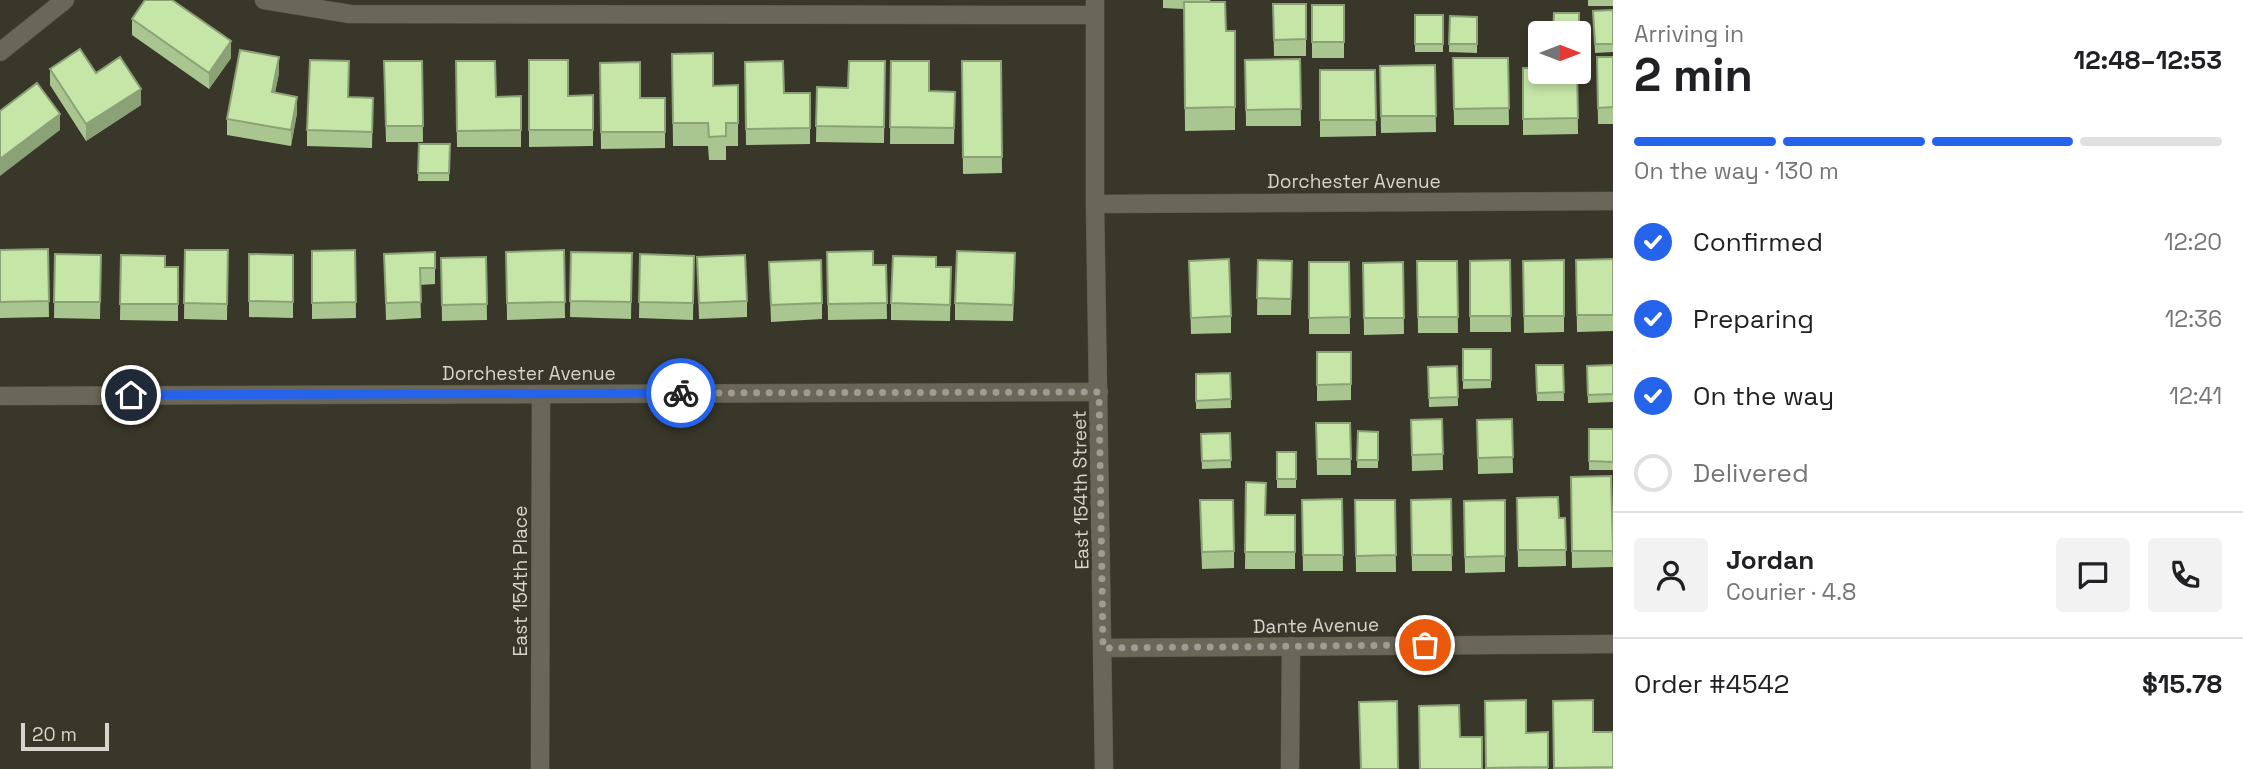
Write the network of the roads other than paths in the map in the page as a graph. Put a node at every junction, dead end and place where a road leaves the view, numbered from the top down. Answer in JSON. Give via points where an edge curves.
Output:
{"nodes":[{"id":1,"x":65,"y":0,"type":"edge"},
{"id":2,"x":264,"y":0,"type":"edge"},
{"id":3,"x":1095,"y":7,"type":"edge"},
{"id":4,"x":0,"y":52,"type":"edge"},
{"id":5,"x":1613,"y":201,"type":"edge"},
{"id":6,"x":1095,"y":204,"type":"junction"},
{"id":7,"x":1099,"y":392,"type":"junction"},
{"id":8,"x":541,"y":394,"type":"junction"},
{"id":9,"x":0,"y":396,"type":"edge"},
{"id":10,"x":1613,"y":644,"type":"edge"},
{"id":11,"x":1291,"y":646,"type":"junction"},
{"id":12,"x":1103,"y":648,"type":"junction"},
{"id":13,"x":540,"y":769,"type":"edge"},
{"id":14,"x":1104,"y":769,"type":"edge"},
{"id":15,"x":1290,"y":769,"type":"edge"}],
"edges":[{"from":1,"to":4,"type":"street"},
{"from":2,"to":3,"type":"street","via":[[350,14]]},
{"from":3,"to":6,"type":"street","name":"East 154th Street"},
{"from":5,"to":6,"type":"street","name":"Dorchester Avenue"},
{"from":6,"to":7,"type":"street","name":"East 154th Street"},
{"from":7,"to":8,"type":"street","name":"Dorchester Avenue"},
{"from":7,"to":12,"type":"street","name":"East 154th Street"},
{"from":8,"to":9,"type":"street","name":"Dorchester Avenue"},
{"from":8,"to":13,"type":"street","name":"East 154th Place"},
{"from":10,"to":11,"type":"street","name":"Dante Avenue"},
{"from":11,"to":12,"type":"street","name":"Dante Avenue"},
{"from":11,"to":15,"type":"street"},
{"from":12,"to":14,"type":"street","name":"East 154th Street"}]}
